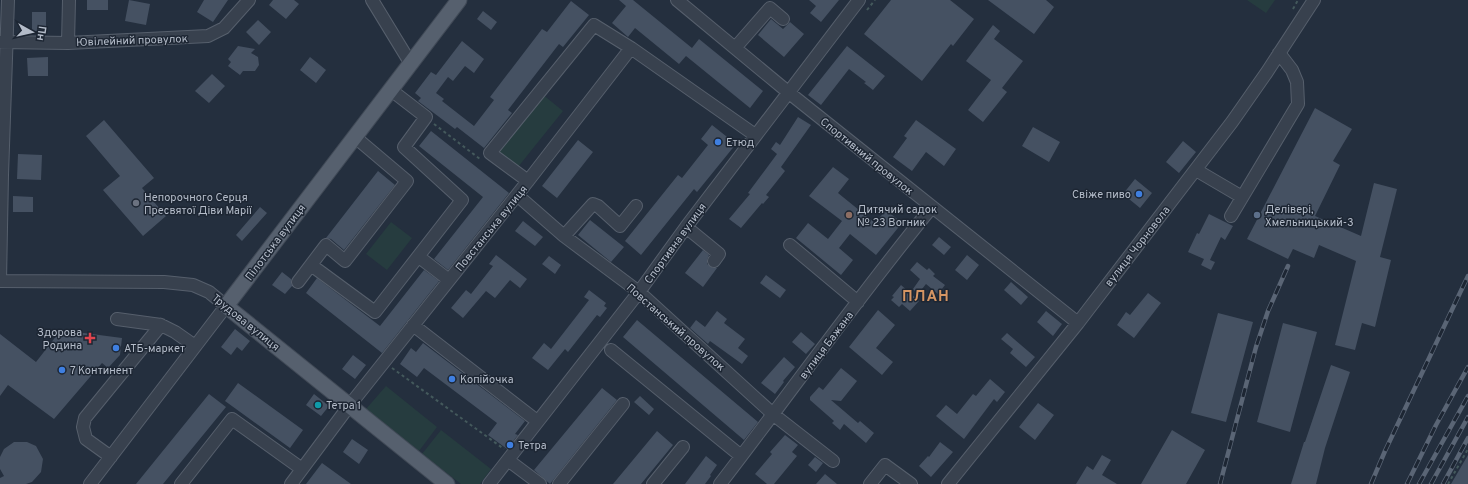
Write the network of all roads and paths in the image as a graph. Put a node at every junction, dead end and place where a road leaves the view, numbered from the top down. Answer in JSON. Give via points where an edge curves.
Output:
{"nodes":[{"id":1,"x":8,"y":0,"type":"edge"},
{"id":2,"x":69,"y":0,"type":"edge"},
{"id":3,"x":249,"y":0,"type":"edge"},
{"id":4,"x":372,"y":0,"type":"edge"},
{"id":5,"x":459,"y":0,"type":"edge"},
{"id":6,"x":678,"y":0,"type":"edge"},
{"id":7,"x":859,"y":0,"type":"edge"},
{"id":8,"x":1298,"y":0,"type":"edge"},
{"id":9,"x":1314,"y":0,"type":"edge"},
{"id":10,"x":1291,"y":12,"type":"dead end"},
{"id":11,"x":783,"y":19,"type":"dead end"},
{"id":12,"x":3,"y":42,"type":"edge"},
{"id":13,"x":68,"y":43,"type":"junction"},
{"id":14,"x":631,"y":48,"type":"junction"},
{"id":15,"x":735,"y":48,"type":"junction"},
{"id":16,"x":1279,"y":54,"type":"junction"},
{"id":17,"x":411,"y":64,"type":"junction"},
{"id":18,"x":391,"y":90,"type":"junction"},
{"id":19,"x":788,"y":92,"type":"junction"},
{"id":20,"x":426,"y":117,"type":"junction"},
{"id":21,"x":756,"y":135,"type":"junction"},
{"id":22,"x":355,"y":137,"type":"junction"},
{"id":23,"x":483,"y":161,"type":"dead end"},
{"id":24,"x":1196,"y":170,"type":"junction"},
{"id":25,"x":1,"y":175,"type":"edge"},
{"id":26,"x":528,"y":181,"type":"junction"},
{"id":27,"x":517,"y":195,"type":"junction"},
{"id":28,"x":1242,"y":197,"type":"junction"},
{"id":29,"x":636,"y":206,"type":"dead end"},
{"id":30,"x":932,"y":207,"type":"junction"},
{"id":31,"x":1231,"y":216,"type":"dead end"},
{"id":32,"x":686,"y":227,"type":"junction"},
{"id":33,"x":564,"y":236,"type":"junction"},
{"id":34,"x":790,"y":245,"type":"dead end"},
{"id":35,"x":419,"y":257,"type":"junction"},
{"id":36,"x":714,"y":261,"type":"dead end"},
{"id":37,"x":311,"y":265,"type":"junction"},
{"id":38,"x":448,"y":280,"type":"junction"},
{"id":39,"x":0,"y":281,"type":"edge"},
{"id":40,"x":298,"y":282,"type":"dead end"},
{"id":41,"x":639,"y":292,"type":"junction"},
{"id":42,"x":858,"y":302,"type":"junction"},
{"id":43,"x":226,"y":306,"type":"junction"},
{"id":44,"x":117,"y":319,"type":"dead end"},
{"id":45,"x":1078,"y":323,"type":"junction"},
{"id":46,"x":161,"y":325,"type":"junction"},
{"id":47,"x":413,"y":325,"type":"junction"},
{"id":48,"x":195,"y":346,"type":"junction"},
{"id":49,"x":612,"y":350,"type":"dead end"},
{"id":50,"x":384,"y":361,"type":"junction"},
{"id":51,"x":623,"y":404,"type":"dead end"},
{"id":52,"x":348,"y":406,"type":"junction"},
{"id":53,"x":774,"y":414,"type":"junction"},
{"id":54,"x":537,"y":421,"type":"junction"},
{"id":55,"x":683,"y":447,"type":"dead end"},
{"id":56,"x":1468,"y":449,"type":"edge"},
{"id":57,"x":508,"y":456,"type":"junction"},
{"id":58,"x":741,"y":456,"type":"junction"},
{"id":59,"x":111,"y":457,"type":"junction"},
{"id":60,"x":833,"y":461,"type":"dead end"},
{"id":61,"x":302,"y":469,"type":"junction"},
{"id":62,"x":90,"y":484,"type":"edge"},
{"id":63,"x":181,"y":484,"type":"edge"},
{"id":64,"x":291,"y":484,"type":"edge"},
{"id":65,"x":448,"y":484,"type":"edge"},
{"id":66,"x":490,"y":484,"type":"edge"},
{"id":67,"x":540,"y":484,"type":"edge"},
{"id":68,"x":559,"y":484,"type":"edge"},
{"id":69,"x":653,"y":484,"type":"edge"},
{"id":70,"x":720,"y":484,"type":"edge"},
{"id":71,"x":870,"y":484,"type":"edge"},
{"id":72,"x":911,"y":484,"type":"edge"},
{"id":73,"x":948,"y":484,"type":"edge"},
{"id":74,"x":1448,"y":484,"type":"edge"}],
"edges":[{"from":1,"to":12,"type":"street"},
{"from":2,"to":13,"type":"street"},
{"from":3,"to":13,"type":"street","name":"Ювілейний провулок","via":[[224,28],[208,36]]},
{"from":4,"to":17,"type":"street"},
{"from":5,"to":17,"type":"main road","name":"Пілотська вулиця"},
{"from":6,"to":15,"type":"street","name":"Спортивний провулок"},
{"from":7,"to":19,"type":"street","name":"Спортивна вулиця"},
{"from":8,"to":10,"type":"path"},
{"from":9,"to":16,"type":"street","name":"вулиця Чорновола"},
{"from":11,"to":15,"type":"street","via":[[770,8]]},
{"from":12,"to":13,"type":"street","name":"Ювілейний провулок"},
{"from":12,"to":25,"type":"street"},
{"from":14,"to":21,"type":"street"},
{"from":14,"to":26,"type":"street","name":"Повстанська вулиця"},
{"from":14,"to":26,"type":"street","via":[[594,25],[490,153]]},
{"from":15,"to":19,"type":"street","name":"Спортивний провулок"},
{"from":16,"to":24,"type":"street","name":"вулиця Чорновола"},
{"from":16,"to":28,"type":"street","via":[[1292,70],[1297,82],[1298,104]]},
{"from":17,"to":18,"type":"main road","name":"Пілотська вулиця"},
{"from":18,"to":20,"type":"street"},
{"from":18,"to":22,"type":"main road","name":"Пілотська вулиця"},
{"from":19,"to":21,"type":"street","name":"Спортивна вулиця"},
{"from":19,"to":30,"type":"street","name":"Спортивний провулок"},
{"from":20,"to":23,"type":"path"},
{"from":20,"to":35,"type":"street","via":[[404,147],[462,200]]},
{"from":21,"to":32,"type":"street","name":"Спортивна вулиця"},
{"from":22,"to":37,"type":"street","via":[[407,180],[345,261],[326,245]]},
{"from":22,"to":43,"type":"main road","name":"Пілотська вулиця"},
{"from":24,"to":28,"type":"street"},
{"from":24,"to":45,"type":"street","name":"вулиця Чорновола"},
{"from":25,"to":39,"type":"street"},
{"from":26,"to":27,"type":"street","name":"Повстанська вулиця"},
{"from":27,"to":33,"type":"street","name":"Повстанський провулок"},
{"from":27,"to":38,"type":"street","name":"Повстанська вулиця"},
{"from":28,"to":31,"type":"street"},
{"from":29,"to":33,"type":"street","via":[[620,226],[593,204]]},
{"from":30,"to":42,"type":"street","name":"вулиця Бажана"},
{"from":30,"to":45,"type":"street","name":"Спортивний провулок"},
{"from":32,"to":36,"type":"street","via":[[719,254]]},
{"from":32,"to":41,"type":"street","name":"Спортивна вулиця"},
{"from":33,"to":41,"type":"street","name":"Повстанський провулок"},
{"from":34,"to":42,"type":"street"},
{"from":35,"to":37,"type":"street","via":[[375,312]]},
{"from":35,"to":38,"type":"street"},
{"from":37,"to":40,"type":"street"},
{"from":38,"to":47,"type":"street","name":"Повстанська вулиця"},
{"from":39,"to":43,"type":"street","name":"Трудова вулиця","via":[[164,282],[193,285],[209,292]]},
{"from":41,"to":53,"type":"street","name":"Повстанський провулок"},
{"from":41,"to":54,"type":"street","name":"Спортивна вулиця"},
{"from":42,"to":53,"type":"street","name":"вулиця Бажана"},
{"from":43,"to":48,"type":"street","name":"Пілотська вулиця"},
{"from":43,"to":52,"type":"main road","name":"Трудова вулиця"},
{"from":44,"to":46,"type":"street"},
{"from":45,"to":73,"type":"street","name":"вулиця Чорновола"},
{"from":46,"to":48,"type":"street"},
{"from":46,"to":59,"type":"street","via":[[85,418],[83,427],[86,439]]},
{"from":47,"to":50,"type":"street","name":"Повстанська вулиця"},
{"from":47,"to":54,"type":"street"},
{"from":48,"to":59,"type":"street","name":"Пілотська вулиця"},
{"from":49,"to":58,"type":"street"},
{"from":50,"to":52,"type":"street","name":"Повстанська вулиця"},
{"from":50,"to":57,"type":"path"},
{"from":51,"to":68,"type":"street"},
{"from":52,"to":61,"type":"street","name":"Повстанська вулиця"},
{"from":52,"to":65,"type":"main road","name":"Трудова вулиця"},
{"from":53,"to":58,"type":"street","name":"вулиця Бажана"},
{"from":53,"to":60,"type":"street","name":"Повстанський провулок"},
{"from":54,"to":57,"type":"street","name":"Спортивна вулиця"},
{"from":55,"to":69,"type":"street"},
{"from":56,"to":74,"type":"path"},
{"from":57,"to":66,"type":"street","name":"Спортивна вулиця"},
{"from":57,"to":67,"type":"street"},
{"from":58,"to":70,"type":"street","name":"вулиця Бажана"},
{"from":59,"to":62,"type":"street","name":"Пілотська вулиця"},
{"from":61,"to":63,"type":"street","via":[[232,419]]},
{"from":61,"to":64,"type":"street","name":"Повстанська вулиця"},
{"from":71,"to":72,"type":"street","via":[[886,465]]}]}
